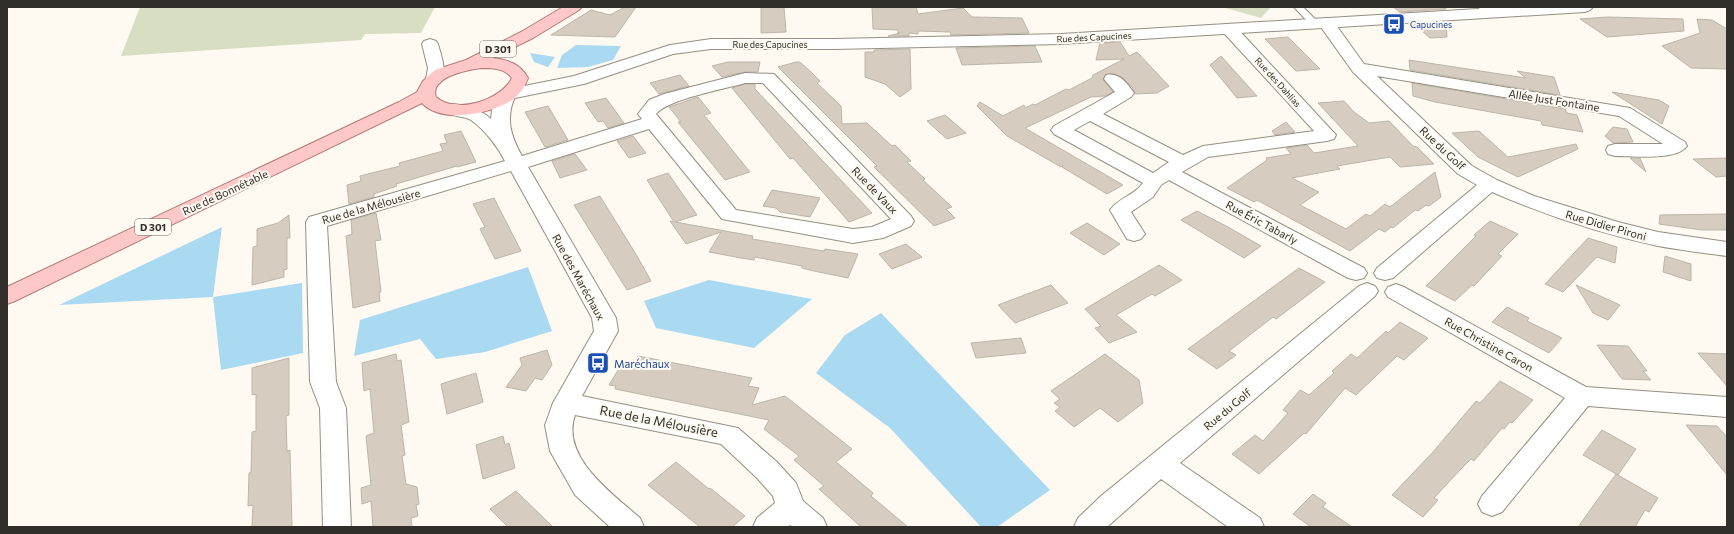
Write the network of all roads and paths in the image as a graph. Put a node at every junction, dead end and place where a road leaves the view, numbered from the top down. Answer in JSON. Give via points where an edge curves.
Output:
{"nodes":[{"id":1,"x":574,"y":7,"type":"edge"},
{"id":2,"x":1298,"y":7,"type":"edge"},
{"id":3,"x":1585,"y":7,"type":"edge"},
{"id":4,"x":1490,"y":9,"type":"edge"},
{"id":5,"x":1320,"y":23,"type":"junction"},
{"id":6,"x":1229,"y":29,"type":"junction"},
{"id":7,"x":527,"y":35,"type":"junction"},
{"id":8,"x":468,"y":65,"type":"junction"},
{"id":9,"x":1358,"y":68,"type":"junction"},
{"id":10,"x":514,"y":70,"type":"junction"},
{"id":11,"x":606,"y":71,"type":"junction"},
{"id":12,"x":1112,"y":79,"type":"dead end"},
{"id":13,"x":430,"y":86,"type":"junction"},
{"id":14,"x":508,"y":96,"type":"junction"},
{"id":15,"x":447,"y":108,"type":"junction"},
{"id":16,"x":1090,"y":114,"type":"junction"},
{"id":17,"x":652,"y":122,"type":"junction"},
{"id":18,"x":335,"y":140,"type":"junction"},
{"id":19,"x":1615,"y":150,"type":"dead end"},
{"id":20,"x":511,"y":155,"type":"junction"},
{"id":21,"x":1168,"y":172,"type":"junction"},
{"id":22,"x":1490,"y":184,"type":"junction"},
{"id":23,"x":1134,"y":234,"type":"dead end"},
{"id":24,"x":1727,"y":249,"type":"edge"},
{"id":25,"x":1362,"y":282,"type":"junction"},
{"id":26,"x":1391,"y":282,"type":"junction"},
{"id":27,"x":7,"y":296,"type":"edge"},
{"id":28,"x":1582,"y":396,"type":"junction"},
{"id":29,"x":566,"y":403,"type":"junction"},
{"id":30,"x":1727,"y":407,"type":"edge"},
{"id":31,"x":1161,"y":464,"type":"junction"},
{"id":32,"x":1492,"y":504,"type":"dead end"},
{"id":33,"x":790,"y":507,"type":"junction"},
{"id":34,"x":337,"y":527,"type":"edge"},
{"id":35,"x":630,"y":527,"type":"edge"},
{"id":36,"x":767,"y":527,"type":"edge"},
{"id":37,"x":813,"y":527,"type":"edge"},
{"id":38,"x":1088,"y":527,"type":"edge"},
{"id":39,"x":1250,"y":527,"type":"edge"}],
"edges":[{"from":1,"to":7,"type":"main road","number":"D 301"},
{"from":2,"to":5,"type":"lane"},
{"from":3,"to":4,"type":"street","name":"Rue des Capucines"},
{"from":4,"to":5,"type":"street","name":"Rue des Capucines"},
{"from":5,"to":6,"type":"street","name":"Rue des Capucines"},
{"from":5,"to":9,"type":"street","name":"Rue du Golf","via":[[1335,32]]},
{"from":6,"to":11,"type":"street","name":"Rue des Capucines","via":[[1061,39],[711,44],[670,50]]},
{"from":6,"to":21,"type":"street","name":"Rue des Dahlias","via":[[1327,135],[1203,152]]},
{"from":7,"to":8,"type":"main road","number":"D 301"},
{"from":7,"to":10,"type":"main road","number":"D 301","via":[[516,49]]},
{"from":8,"to":10,"type":"main road","via":[[492,63]]},
{"from":8,"to":13,"type":"main road","name":"Rue de Bonnétable","via":[[445,72]]},
{"from":8,"to":13,"type":"street","via":[[447,63],[431,50],[436,68]]},
{"from":9,"to":19,"type":"street","name":"Allée Just Fontaine","via":[[1624,112],[1678,146],[1667,150]]},
{"from":9,"to":22,"type":"street","name":"Rue du Golf","via":[[1465,170]]},
{"from":10,"to":11,"type":"street","name":"Rue des Capucines","via":[[548,76]]},
{"from":10,"to":14,"type":"main road","via":[[520,78],[519,86]]},
{"from":11,"to":14,"type":"street","name":"Rue des Capucines"},
{"from":12,"to":16,"type":"street","name":"Rue Éric Tabarly","via":[[1125,92]]},
{"from":13,"to":15,"type":"main road","via":[[428,99]]},
{"from":13,"to":18,"type":"main road","name":"Rue de Bonnétable","number":"D 301","via":[[405,106]]},
{"from":14,"to":15,"type":"main road","name":"Rue de Bonnétable","via":[[480,107]]},
{"from":14,"to":20,"type":"street","name":"Rue des Maréchaux","via":[[499,110],[499,116]]},
{"from":15,"to":18,"type":"main road","name":"Rue de Bonnétable","number":"D 301","via":[[404,118]]},
{"from":15,"to":20,"type":"street","name":"Rue des Maréchaux","via":[[477,116]]},
{"from":16,"to":21,"type":"street","name":"Rue Éric Tabarly"},
{"from":16,"to":21,"type":"street","name":"Rue Éric Tabarly","via":[[1060,130]]},
{"from":17,"to":17,"type":"street","name":"Rue de Vaux","via":[[729,215],[853,236],[876,233],[904,220],[768,78],[745,78],[670,98],[655,104],[647,114]]},
{"from":17,"to":20,"type":"street","name":"Rue de la Mélousière"},
{"from":18,"to":27,"type":"main road","name":"Rue de Bonnétable","number":"D 301"},
{"from":20,"to":29,"type":"street","name":"Rue des Maréchaux","via":[[604,318],[606,330]]},
{"from":20,"to":34,"type":"street","name":"Rue de la Mélousière","via":[[316,222],[323,382],[333,408]]},
{"from":21,"to":23,"type":"street","via":[[1146,193],[1120,210]]},
{"from":21,"to":25,"type":"street","name":"Rue Éric Tabarly"},
{"from":22,"to":24,"type":"street","name":"Rue Didier Pironi","via":[[1527,200],[1611,227],[1658,239]]},
{"from":22,"to":26,"type":"street"},
{"from":25,"to":26,"type":"street","name":"Rue Éric Tabarly","via":[[1383,296],[1392,295]]},
{"from":25,"to":31,"type":"street","name":"Rue du Golf"},
{"from":26,"to":28,"type":"street","name":"Rue Christine Caron"},
{"from":28,"to":30,"type":"street","name":"Rue Christine Caron"},
{"from":28,"to":32,"type":"street"},
{"from":29,"to":33,"type":"street","name":"Rue de la Mélousière","via":[[729,435],[786,491]]},
{"from":29,"to":35,"type":"street","name":"Rue des Maréchaux","via":[[558,425],[563,450],[585,487]]},
{"from":31,"to":38,"type":"street","name":"Rue du Golf"},
{"from":31,"to":39,"type":"street"},
{"from":33,"to":36,"type":"street"},
{"from":33,"to":37,"type":"street"}]}
